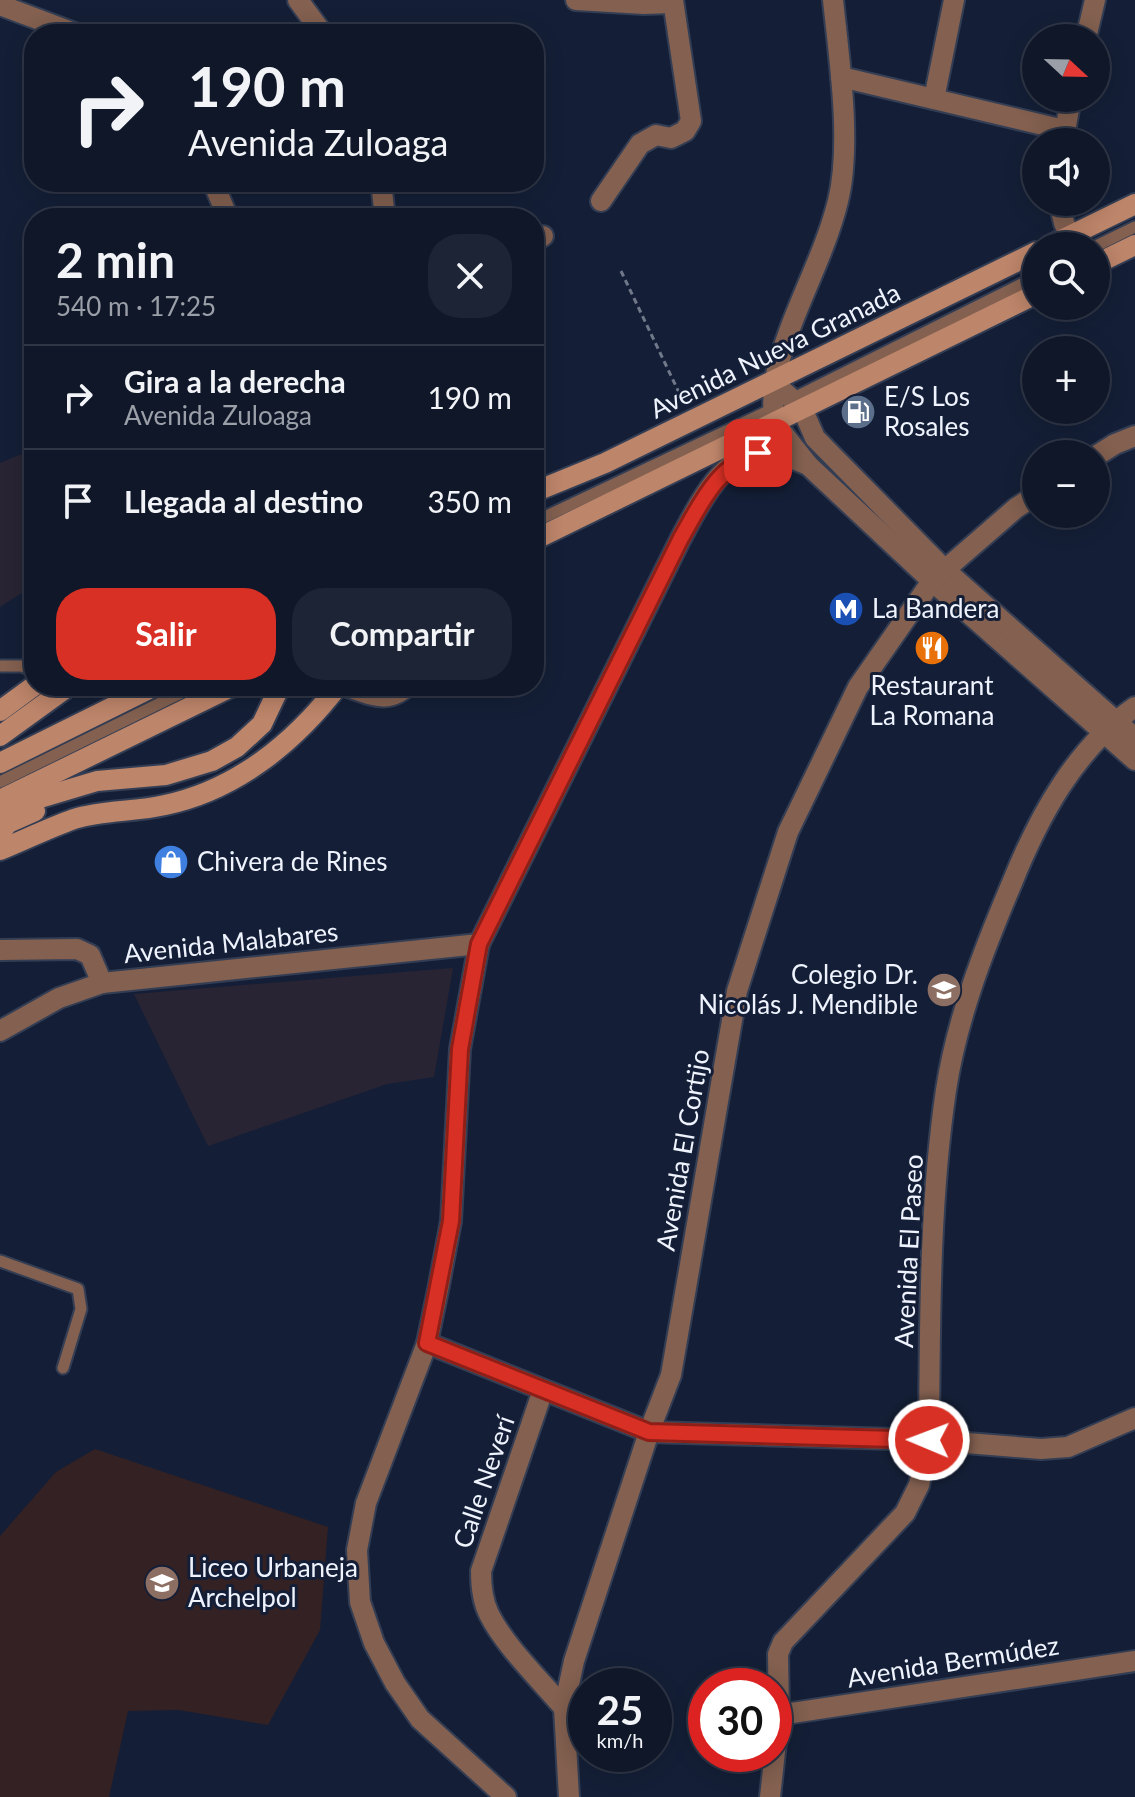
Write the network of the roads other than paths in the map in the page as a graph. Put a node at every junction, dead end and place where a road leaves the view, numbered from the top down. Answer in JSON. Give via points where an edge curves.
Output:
{"nodes":[{"id":1,"x":298,"y":0,"type":"edge"},
{"id":2,"x":576,"y":0,"type":"edge"},
{"id":3,"x":833,"y":0,"type":"edge"},
{"id":4,"x":954,"y":0,"type":"edge"},
{"id":5,"x":1095,"y":0,"type":"edge"},
{"id":6,"x":673,"y":1,"type":"edge"},
{"id":7,"x":0,"y":5,"type":"edge"},
{"id":8,"x":50,"y":24,"type":"edge"},
{"id":9,"x":316,"y":24,"type":"edge"},
{"id":10,"x":1089,"y":24,"type":"edge"},
{"id":11,"x":841,"y":77,"type":"junction"},
{"id":12,"x":934,"y":99,"type":"junction"},
{"id":13,"x":1035,"y":128,"type":"edge"},
{"id":14,"x":601,"y":201,"type":"dead end"},
{"id":15,"x":1135,"y":204,"type":"edge"},
{"id":16,"x":1135,"y":227,"type":"edge"},
{"id":17,"x":1078,"y":232,"type":"edge"},
{"id":18,"x":1110,"y":239,"type":"edge"},
{"id":19,"x":1135,"y":245,"type":"edge"},
{"id":20,"x":1110,"y":257,"type":"edge"},
{"id":21,"x":1022,"y":259,"type":"edge"},
{"id":22,"x":1022,"y":284,"type":"edge"},
{"id":23,"x":1022,"y":300,"type":"edge"},
{"id":24,"x":774,"y":383,"type":"junction"},
{"id":25,"x":785,"y":409,"type":"junction"},
{"id":26,"x":1135,"y":436,"type":"edge"},
{"id":27,"x":1110,"y":447,"type":"edge"},
{"id":28,"x":699,"y":459,"type":"junction"},
{"id":29,"x":808,"y":465,"type":"junction"},
{"id":30,"x":544,"y":488,"type":"edge"},
{"id":31,"x":1022,"y":504,"type":"edge"},
{"id":32,"x":544,"y":517,"type":"edge"},
{"id":33,"x":544,"y":535,"type":"edge"},
{"id":34,"x":681,"y":538,"type":"junction"},
{"id":35,"x":938,"y":576,"type":"junction"},
{"id":36,"x":0,"y":666,"type":"edge"},
{"id":37,"x":24,"y":667,"type":"edge"},
{"id":38,"x":24,"y":693,"type":"edge"},
{"id":39,"x":56,"y":696,"type":"edge"},
{"id":40,"x":135,"y":696,"type":"edge"},
{"id":41,"x":175,"y":696,"type":"edge"},
{"id":42,"x":213,"y":696,"type":"edge"},
{"id":43,"x":275,"y":696,"type":"edge"},
{"id":44,"x":330,"y":696,"type":"edge"},
{"id":45,"x":366,"y":696,"type":"edge"},
{"id":46,"x":404,"y":696,"type":"edge"},
{"id":47,"x":1135,"y":707,"type":"edge"},
{"id":48,"x":40,"y":709,"type":"junction"},
{"id":49,"x":0,"y":711,"type":"edge"},
{"id":50,"x":1109,"y":727,"type":"junction"},
{"id":51,"x":0,"y":736,"type":"edge"},
{"id":52,"x":1135,"y":738,"type":"edge"},
{"id":53,"x":0,"y":755,"type":"edge"},
{"id":54,"x":1135,"y":760,"type":"edge"},
{"id":55,"x":0,"y":763,"type":"edge"},
{"id":56,"x":97,"y":781,"type":"junction"},
{"id":57,"x":0,"y":782,"type":"edge"},
{"id":58,"x":0,"y":800,"type":"edge"},
{"id":59,"x":0,"y":810,"type":"edge"},
{"id":60,"x":0,"y":833,"type":"edge"},
{"id":61,"x":0,"y":850,"type":"edge"},
{"id":62,"x":479,"y":944,"type":"junction"},
{"id":63,"x":0,"y":950,"type":"edge"},
{"id":64,"x":102,"y":983,"type":"junction"},
{"id":65,"x":0,"y":1031,"type":"edge"},
{"id":66,"x":0,"y":1261,"type":"edge"},
{"id":67,"x":427,"y":1343,"type":"junction"},
{"id":68,"x":63,"y":1368,"type":"dead end"},
{"id":69,"x":543,"y":1390,"type":"junction"},
{"id":70,"x":1135,"y":1418,"type":"edge"},
{"id":71,"x":649,"y":1432,"type":"junction"},
{"id":72,"x":929,"y":1440,"type":"junction"},
{"id":73,"x":1135,"y":1661,"type":"edge"},
{"id":74,"x":777,"y":1668,"type":"edge"},
{"id":75,"x":564,"y":1708,"type":"junction"},
{"id":76,"x":792,"y":1713,"type":"edge"},
{"id":77,"x":773,"y":1772,"type":"edge"},
{"id":78,"x":506,"y":1797,"type":"edge"},
{"id":79,"x":569,"y":1797,"type":"edge"},
{"id":80,"x":770,"y":1797,"type":"edge"}],
"edges":[{"from":1,"to":9,"type":"street"},
{"from":2,"to":6,"type":"street"},
{"from":3,"to":11,"type":"street"},
{"from":4,"to":12,"type":"street"},
{"from":5,"to":10,"type":"street"},
{"from":6,"to":14,"type":"street","via":[[691,121],[671,138],[656,135],[640,144]]},
{"from":7,"to":8,"type":"street"},
{"from":11,"to":12,"type":"street"},
{"from":11,"to":24,"type":"street","via":[[839,200]]},
{"from":12,"to":13,"type":"street"},
{"from":15,"to":17,"type":"main road"},
{"from":16,"to":18,"type":"lane"},
{"from":19,"to":20,"type":"main road"},
{"from":21,"to":24,"type":"main road","name":"Avenida Nueva Granada"},
{"from":22,"to":25,"type":"lane"},
{"from":23,"to":25,"type":"main road"},
{"from":24,"to":25,"type":"street"},
{"from":24,"to":30,"type":"main road","name":"Avenida Nueva Granada"},
{"from":25,"to":28,"type":"main road"},
{"from":25,"to":29,"type":"street"},
{"from":25,"to":32,"type":"lane"},
{"from":25,"to":35,"type":"street"},
{"from":26,"to":27,"type":"street"},
{"from":28,"to":33,"type":"main road"},
{"from":28,"to":34,"type":"street","via":[[700,476]]},
{"from":29,"to":34,"type":"street","via":[[771,452],[744,458],[711,486]]},
{"from":29,"to":35,"type":"street"},
{"from":31,"to":35,"type":"street","name":"Avenida El Cortijo"},
{"from":34,"to":62,"type":"street"},
{"from":35,"to":50,"type":"street"},
{"from":35,"to":71,"type":"street","name":"Avenida El Cortijo","via":[[858,687],[788,832],[737,991],[671,1375]]},
{"from":36,"to":37,"type":"lane"},
{"from":38,"to":49,"type":"main road"},
{"from":39,"to":48,"type":"main road"},
{"from":40,"to":55,"type":"main road"},
{"from":41,"to":57,"type":"lane"},
{"from":42,"to":58,"type":"main road"},
{"from":43,"to":56,"type":"main road","via":[[262,724],[212,761],[166,775]]},
{"from":44,"to":61,"type":"main road","via":[[285,745],[215,789],[162,806],[74,819]]},
{"from":45,"to":46,"type":"lane","via":[[389,703]]},
{"from":47,"to":50,"type":"street","name":"Avenida El Paseo"},
{"from":48,"to":51,"type":"main road"},
{"from":48,"to":53,"type":"main road","via":[[19,744]]},
{"from":50,"to":52,"type":"street"},
{"from":50,"to":54,"type":"street"},
{"from":50,"to":72,"type":"street","name":"Avenida El Paseo","via":[[1064,783],[1033,836],[998,915],[962,1022],[946,1090],[939,1163]]},
{"from":56,"to":59,"type":"main road"},
{"from":56,"to":60,"type":"main road","via":[[8,823]]},
{"from":62,"to":64,"type":"street","name":"Avenida Malabares"},
{"from":62,"to":67,"type":"street","via":[[460,1049],[451,1221]]},
{"from":63,"to":64,"type":"street","via":[[77,949],[90,955]]},
{"from":64,"to":65,"type":"street","name":"Avenida Malabares","via":[[59,998]]},
{"from":66,"to":68,"type":"lane","via":[[78,1289],[81,1309]]},
{"from":67,"to":69,"type":"street"},
{"from":67,"to":78,"type":"street","via":[[366,1503],[357,1550],[360,1602],[374,1643],[420,1719]]},
{"from":69,"to":71,"type":"street"},
{"from":69,"to":75,"type":"street","name":"Calle Neverí","via":[[481,1571],[482,1593],[488,1614]]},
{"from":70,"to":72,"type":"street","via":[[1068,1447]]},
{"from":71,"to":72,"type":"street"},
{"from":71,"to":75,"type":"street","name":"Avenida El Cortijo","via":[[574,1661]]},
{"from":72,"to":74,"type":"street","name":"Avenida El Paseo","via":[[919,1485],[905,1513],[783,1642]]},
{"from":73,"to":76,"type":"street","name":"Avenida Bermúdez"},
{"from":75,"to":79,"type":"street","name":"Avenida El Cortijo"},
{"from":77,"to":80,"type":"street","name":"Avenida El Paseo"}]}
